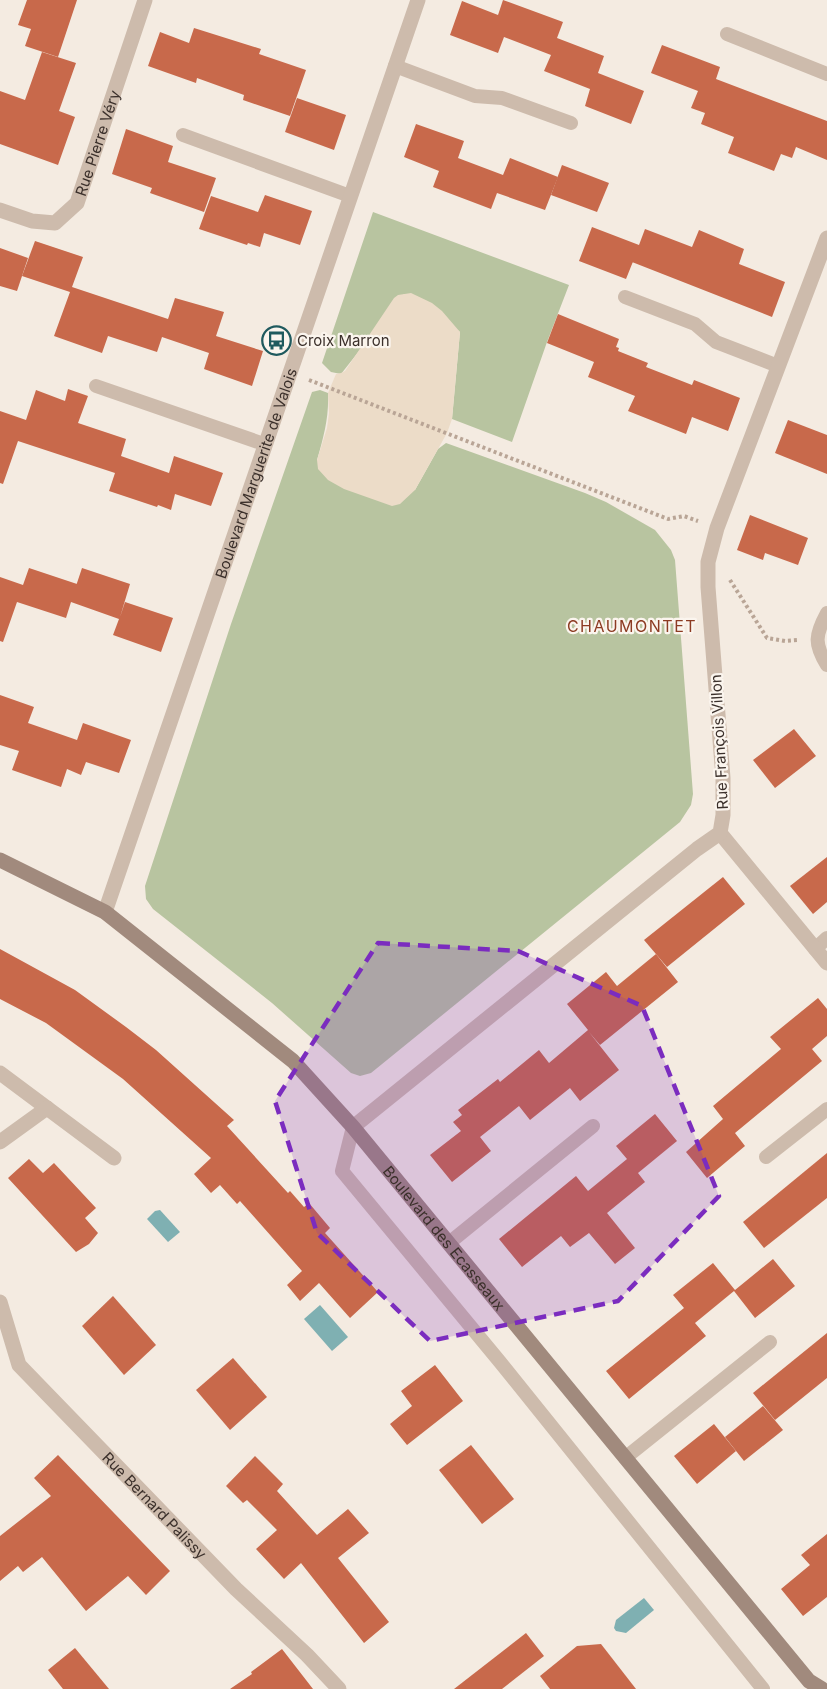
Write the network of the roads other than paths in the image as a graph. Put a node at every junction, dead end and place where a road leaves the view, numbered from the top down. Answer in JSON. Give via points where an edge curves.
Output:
{"nodes":[{"id":1,"x":145,"y":0,"type":"edge"},
{"id":2,"x":418,"y":0,"type":"edge"},
{"id":3,"x":727,"y":34,"type":"dead end"},
{"id":4,"x":394,"y":66,"type":"junction"},
{"id":5,"x":827,"y":74,"type":"edge"},
{"id":6,"x":571,"y":123,"type":"dead end"},
{"id":7,"x":183,"y":135,"type":"dead end"},
{"id":8,"x":350,"y":196,"type":"junction"},
{"id":9,"x":0,"y":210,"type":"edge"},
{"id":10,"x":827,"y":238,"type":"edge"},
{"id":11,"x":625,"y":297,"type":"dead end"},
{"id":12,"x":778,"y":366,"type":"junction"},
{"id":13,"x":96,"y":386,"type":"dead end"},
{"id":14,"x":264,"y":444,"type":"junction"},
{"id":15,"x":827,"y":613,"type":"edge"},
{"id":16,"x":827,"y":665,"type":"edge"},
{"id":17,"x":720,"y":833,"type":"junction"},
{"id":18,"x":0,"y":860,"type":"edge"},
{"id":19,"x":105,"y":912,"type":"junction"},
{"id":20,"x":821,"y":943,"type":"edge"},
{"id":21,"x":827,"y":963,"type":"edge"},
{"id":22,"x":0,"y":1073,"type":"edge"},
{"id":23,"x":47,"y":1108,"type":"junction"},
{"id":24,"x":827,"y":1109,"type":"edge"},
{"id":25,"x":593,"y":1126,"type":"dead end"},
{"id":26,"x":353,"y":1127,"type":"junction"},
{"id":27,"x":0,"y":1142,"type":"edge"},
{"id":28,"x":766,"y":1157,"type":"dead end"},
{"id":29,"x":114,"y":1158,"type":"dead end"},
{"id":30,"x":449,"y":1243,"type":"junction"},
{"id":31,"x":0,"y":1302,"type":"edge"},
{"id":32,"x":770,"y":1342,"type":"dead end"},
{"id":33,"x":625,"y":1458,"type":"junction"},
{"id":34,"x":339,"y":1689,"type":"edge"},
{"id":35,"x":763,"y":1689,"type":"edge"},
{"id":36,"x":822,"y":1689,"type":"edge"}],
"edges":[{"from":1,"to":9,"type":"street","name":"Rue Pierre Véry","via":[[77,203],[56,223],[32,221]]},
{"from":2,"to":4,"type":"street","name":"Boulevard Marguerite de Valois"},
{"from":3,"to":5,"type":"lane"},
{"from":4,"to":6,"type":"lane","via":[[475,96],[502,98]]},
{"from":4,"to":8,"type":"street","name":"Boulevard Marguerite de Valois"},
{"from":7,"to":8,"type":"lane"},
{"from":8,"to":14,"type":"street","name":"Boulevard Marguerite de Valois"},
{"from":10,"to":12,"type":"street","name":"Rue François Villon"},
{"from":11,"to":12,"type":"lane","via":[[695,324],[716,342]]},
{"from":12,"to":17,"type":"street","name":"Rue François Villon","via":[[708,562],[723,778]]},
{"from":13,"to":14,"type":"lane"},
{"from":14,"to":19,"type":"street","name":"Boulevard Marguerite de Valois"},
{"from":15,"to":16,"type":"lane","via":[[817,638]]},
{"from":17,"to":20,"type":"street"},
{"from":17,"to":26,"type":"street"},
{"from":18,"to":19,"type":"street","name":"Boulevard des Ecasseaux"},
{"from":19,"to":26,"type":"street","name":"Boulevard des Ecasseaux","via":[[293,1061]]},
{"from":20,"to":21,"type":"street"},
{"from":22,"to":23,"type":"street"},
{"from":23,"to":27,"type":"street"},
{"from":23,"to":29,"type":"street"},
{"from":24,"to":28,"type":"lane"},
{"from":25,"to":30,"type":"lane"},
{"from":26,"to":30,"type":"street","name":"Boulevard des Ecasseaux"},
{"from":26,"to":35,"type":"lane","via":[[342,1171]]},
{"from":30,"to":33,"type":"street","name":"Boulevard des Ecasseaux"},
{"from":31,"to":34,"type":"street","name":"Rue Bernard Palissy","via":[[19,1365],[236,1589]]},
{"from":32,"to":33,"type":"lane"},
{"from":33,"to":36,"type":"street","name":"Boulevard des Ecasseaux","via":[[809,1681]]}]}
